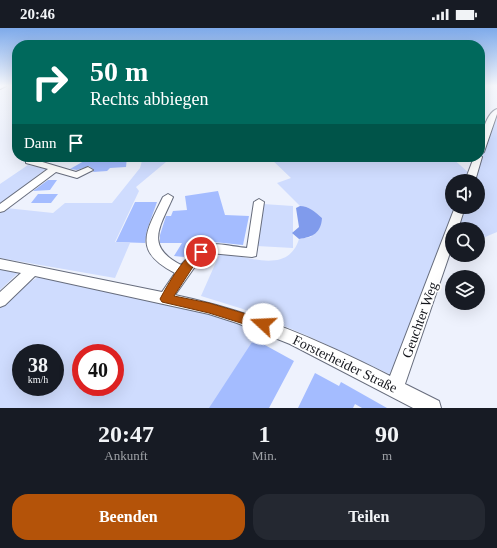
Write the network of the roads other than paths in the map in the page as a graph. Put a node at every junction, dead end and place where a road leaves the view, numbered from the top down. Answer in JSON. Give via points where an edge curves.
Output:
{"nodes":[{"id":1,"x":497,"y":111,"type":"edge"},
{"id":2,"x":485,"y":137,"type":"edge"},
{"id":3,"x":32,"y":162,"type":"edge"},
{"id":4,"x":476,"y":162,"type":"edge"},
{"id":5,"x":54,"y":169,"type":"junction"},
{"id":6,"x":88,"y":170,"type":"dead end"},
{"id":7,"x":472,"y":174,"type":"edge"},
{"id":8,"x":168,"y":197,"type":"dead end"},
{"id":9,"x":259,"y":202,"type":"dead end"},
{"id":10,"x":0,"y":209,"type":"edge"},
{"id":11,"x":445,"y":249,"type":"edge"},
{"id":12,"x":0,"y":264,"type":"edge"},
{"id":13,"x":33,"y":270,"type":"junction"},
{"id":14,"x":183,"y":272,"type":"junction"},
{"id":15,"x":166,"y":299,"type":"junction"},
{"id":16,"x":0,"y":301,"type":"edge"},
{"id":17,"x":395,"y":388,"type":"junction"},
{"id":18,"x":432,"y":408,"type":"edge"}],
"edges":[{"from":1,"to":2,"type":"street","via":[[493,114]]},
{"from":3,"to":5,"type":"street"},
{"from":4,"to":7,"type":"street"},
{"from":5,"to":6,"type":"street","via":[[77,175]]},
{"from":5,"to":10,"type":"street"},
{"from":8,"to":14,"type":"street","via":[[152,232],[154,251],[166,263]]},
{"from":9,"to":14,"type":"street","via":[[252,253],[208,248],[194,257]]},
{"from":11,"to":17,"type":"street","name":"Geuchter Weg"},
{"from":12,"to":13,"type":"street","name":"Forsterheider Straße"},
{"from":13,"to":15,"type":"street","name":"Forsterheider Straße"},
{"from":13,"to":16,"type":"street"},
{"from":14,"to":15,"type":"street"},
{"from":15,"to":17,"type":"street","name":"Forsterheider Straße","via":[[235,315],[273,328]]},
{"from":17,"to":18,"type":"street","name":"Forsterheider Straße"}]}
